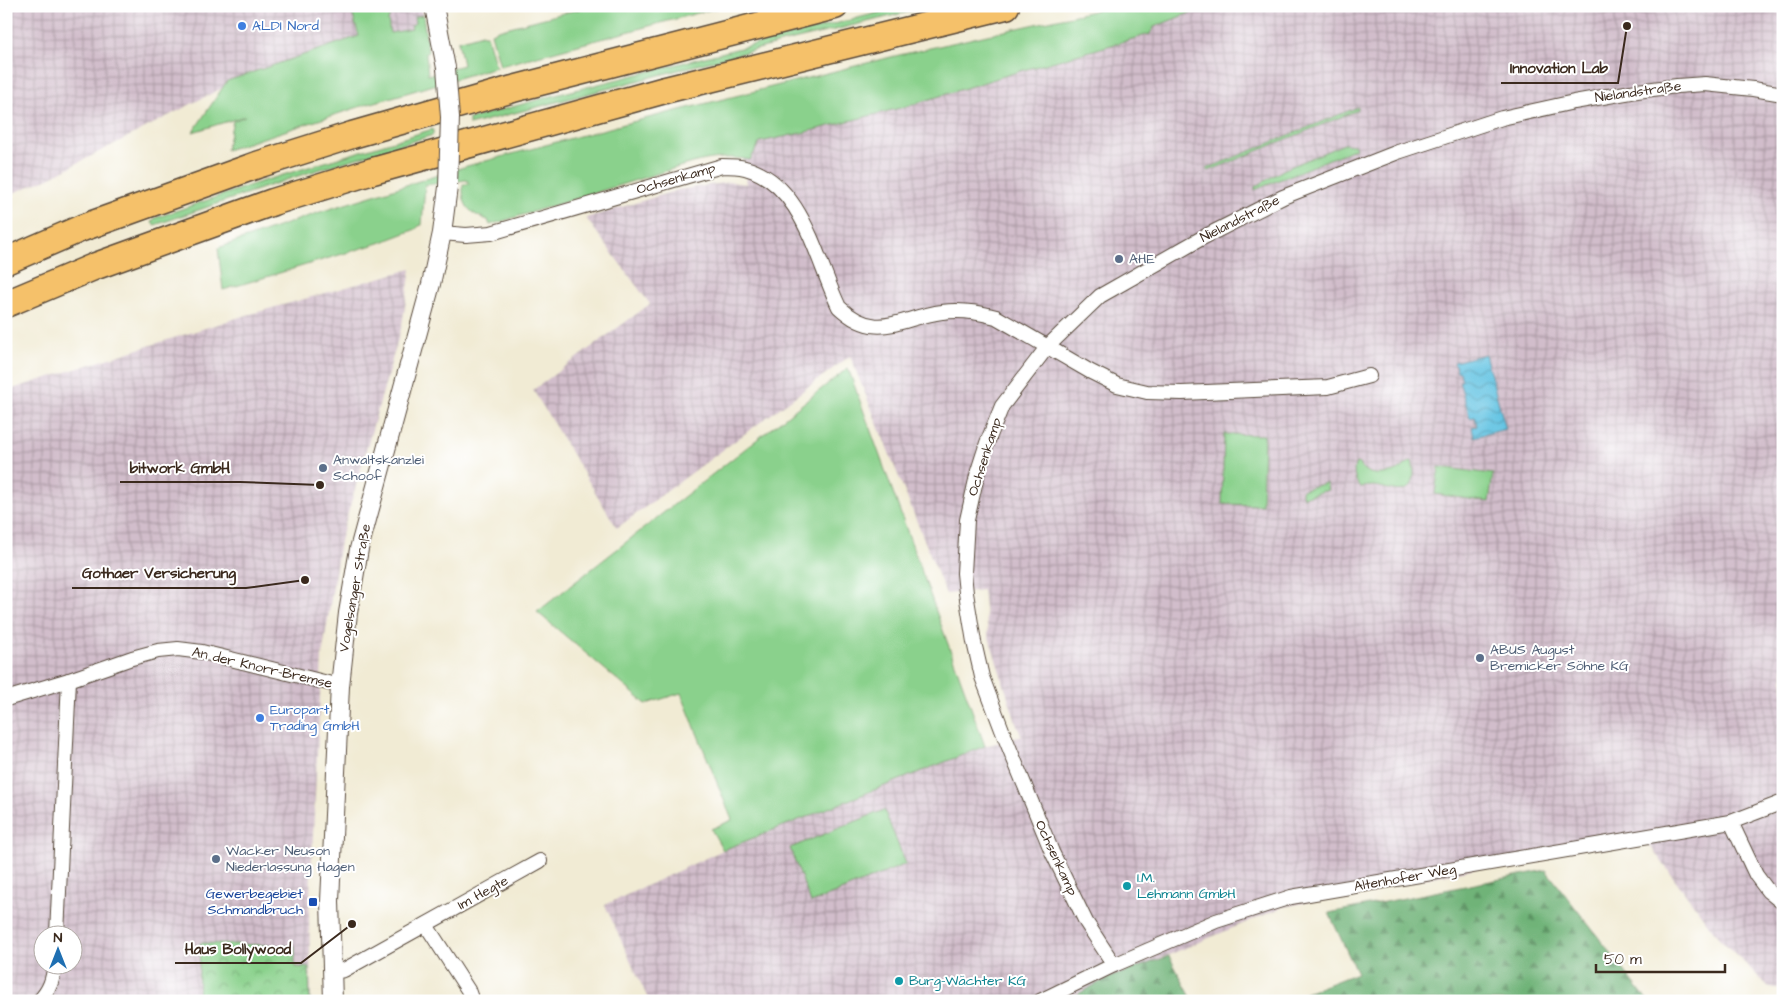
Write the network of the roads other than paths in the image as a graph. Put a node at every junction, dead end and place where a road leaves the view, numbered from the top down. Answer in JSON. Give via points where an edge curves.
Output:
{"nodes":[{"id":1,"x":434,"y":6,"type":"edge"},
{"id":2,"x":835,"y":6,"type":"edge"},
{"id":3,"x":1006,"y":6,"type":"edge"},
{"id":4,"x":1783,"y":94,"type":"edge"},
{"id":5,"x":442,"y":233,"type":"junction"},
{"id":6,"x":6,"y":261,"type":"edge"},
{"id":7,"x":6,"y":304,"type":"edge"},
{"id":8,"x":1048,"y":346,"type":"junction"},
{"id":9,"x":1369,"y":376,"type":"dead end"},
{"id":10,"x":70,"y":680,"type":"junction"},
{"id":11,"x":340,"y":686,"type":"junction"},
{"id":12,"x":6,"y":699,"type":"edge"},
{"id":13,"x":1783,"y":802,"type":"edge"},
{"id":14,"x":1731,"y":822,"type":"junction"},
{"id":15,"x":540,"y":861,"type":"dead end"},
{"id":16,"x":1783,"y":903,"type":"edge"},
{"id":17,"x":58,"y":924,"type":"edge"},
{"id":18,"x":426,"y":925,"type":"junction"},
{"id":19,"x":1114,"y":965,"type":"junction"},
{"id":20,"x":332,"y":972,"type":"junction"},
{"id":21,"x":53,"y":974,"type":"edge"},
{"id":22,"x":39,"y":1001,"type":"edge"},
{"id":23,"x":333,"y":1001,"type":"edge"},
{"id":24,"x":472,"y":1001,"type":"edge"},
{"id":25,"x":1040,"y":1001,"type":"edge"}],
"edges":[{"from":1,"to":5,"type":"street","name":"Vogelsanger Straße","bridge":true,"via":[[446,68],[450,117],[448,187]]},
{"from":2,"to":6,"type":"highway","via":[[513,89],[352,135],[82,228]]},
{"from":3,"to":7,"type":"highway","via":[[656,92],[373,170],[96,266]]},
{"from":4,"to":8,"type":"street","name":"Nielandstraße","via":[[1705,84],[1637,91],[1502,118],[1398,152],[1282,197],[1202,238],[1100,296]]},
{"from":5,"to":8,"type":"street","name":"Ochsenkamp","via":[[492,233],[722,166],[744,167],[765,176],[782,189],[799,212],[834,297],[849,316],[873,326],[886,327],[941,312],[972,311],[996,316]]},
{"from":5,"to":11,"type":"street","name":"Vogelsanger Straße","via":[[359,550]]},
{"from":8,"to":9,"type":"street","via":[[1117,385],[1148,392],[1328,387]]},
{"from":8,"to":19,"type":"street","name":"Ochsenkamp","via":[[1002,406],[984,453],[967,520],[966,593],[982,676],[1004,735],[1052,852],[1086,922]]},
{"from":10,"to":11,"type":"street","name":"An der Knorr-Bremse","via":[[132,658],[178,649]]},
{"from":10,"to":12,"type":"street","name":"An der Knorr-Bremse"},
{"from":10,"to":17,"type":"street"},
{"from":11,"to":20,"type":"street","name":"Vogelsanger Straße","via":[[330,901]]},
{"from":13,"to":14,"type":"street","name":"Altenhofer Weg"},
{"from":14,"to":16,"type":"street","via":[[1756,875]]},
{"from":14,"to":19,"type":"street","name":"Altenhofer Weg","via":[[1291,897],[1216,921]]},
{"from":15,"to":18,"type":"street","name":"Im Hegte"},
{"from":18,"to":20,"type":"street","name":"Im Hegte","via":[[344,970]]},
{"from":18,"to":24,"type":"street"},
{"from":19,"to":25,"type":"street","name":"Altenhofer Weg"},
{"from":20,"to":23,"type":"street","name":"Vogelsanger Straße"},
{"from":21,"to":22,"type":"street","via":[[52,983]]}]}
